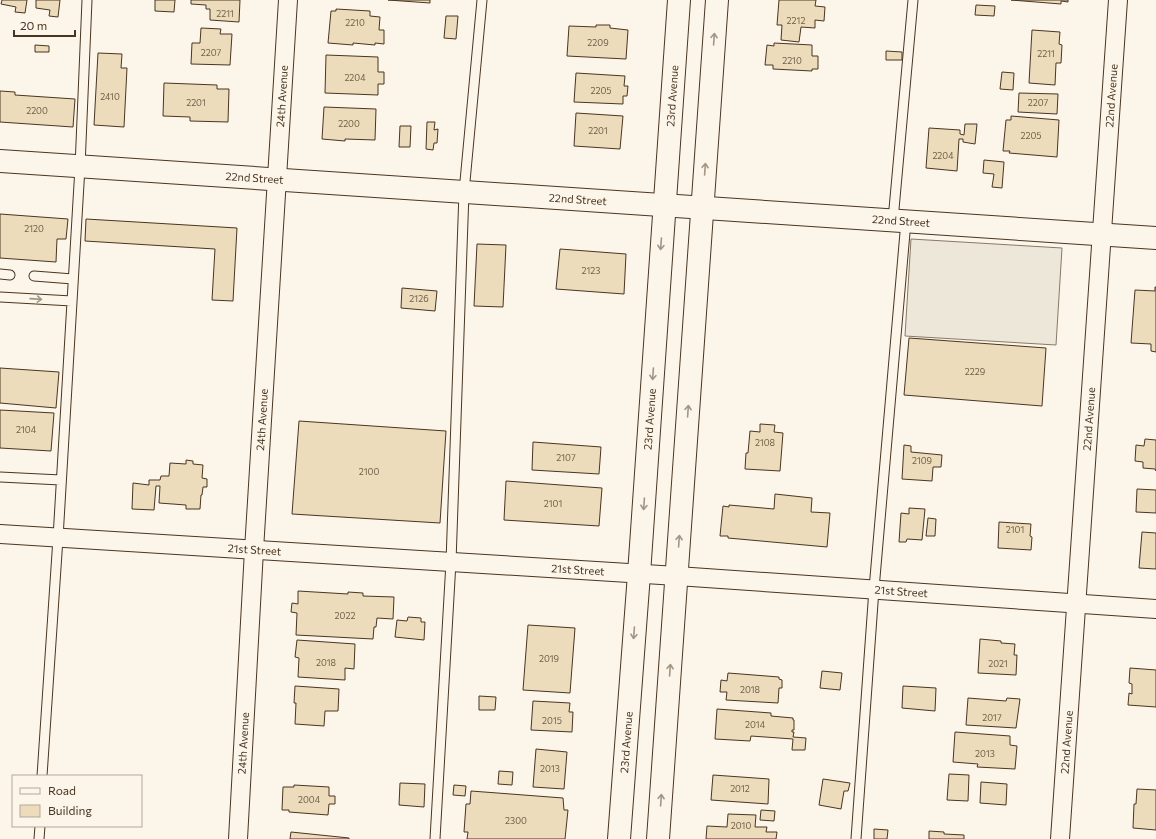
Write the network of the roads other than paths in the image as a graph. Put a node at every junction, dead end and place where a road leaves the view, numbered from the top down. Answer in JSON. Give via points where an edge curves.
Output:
{"nodes":[{"id":1,"x":87,"y":0,"type":"edge"},
{"id":2,"x":288,"y":0,"type":"edge"},
{"id":3,"x":482,"y":0,"type":"edge"},
{"id":4,"x":679,"y":0,"type":"edge"},
{"id":5,"x":717,"y":0,"type":"edge"},
{"id":6,"x":913,"y":0,"type":"edge"},
{"id":7,"x":1118,"y":0,"type":"edge"},
{"id":8,"x":0,"y":162,"type":"edge"},
{"id":9,"x":80,"y":167,"type":"junction"},
{"id":10,"x":276,"y":180,"type":"junction"},
{"id":11,"x":464,"y":192,"type":"junction"},
{"id":12,"x":664,"y":205,"type":"junction"},
{"id":13,"x":702,"y":208,"type":"junction"},
{"id":14,"x":900,"y":221,"type":"junction"},
{"id":15,"x":1102,"y":234,"type":"junction"},
{"id":16,"x":1156,"y":238,"type":"edge"},
{"id":17,"x":0,"y":274,"type":"edge"},
{"id":18,"x":10,"y":275,"type":"dead end"},
{"id":19,"x":34,"y":276,"type":"dead end"},
{"id":20,"x":73,"y":279,"type":"junction"},
{"id":21,"x":0,"y":296,"type":"edge"},
{"id":22,"x":72,"y":301,"type":"junction"},
{"id":23,"x":0,"y":476,"type":"edge"},
{"id":24,"x":62,"y":480,"type":"junction"},
{"id":25,"x":0,"y":534,"type":"edge"},
{"id":26,"x":58,"y":538,"type":"junction"},
{"id":27,"x":254,"y":550,"type":"junction"},
{"id":28,"x":451,"y":562,"type":"junction"},
{"id":29,"x":639,"y":574,"type":"junction"},
{"id":30,"x":677,"y":576,"type":"junction"},
{"id":31,"x":874,"y":589,"type":"junction"},
{"id":32,"x":1076,"y":603,"type":"junction"},
{"id":33,"x":1156,"y":609,"type":"edge"},
{"id":34,"x":42,"y":775,"type":"edge"},
{"id":35,"x":40,"y":827,"type":"edge"},
{"id":36,"x":39,"y":839,"type":"edge"},
{"id":37,"x":238,"y":839,"type":"edge"},
{"id":38,"x":435,"y":839,"type":"edge"},
{"id":39,"x":619,"y":839,"type":"edge"},
{"id":40,"x":658,"y":839,"type":"edge"},
{"id":41,"x":856,"y":839,"type":"edge"},
{"id":42,"x":1060,"y":839,"type":"edge"}],
"edges":[{"from":1,"to":9,"type":"lane"},
{"from":2,"to":10,"type":"street","name":"24th Avenue"},
{"from":3,"to":11,"type":"lane"},
{"from":4,"to":12,"type":"street","name":"23rd Avenue"},
{"from":13,"to":5,"type":"street","one_way":true},
{"from":6,"to":14,"type":"lane"},
{"from":7,"to":15,"type":"street","name":"22nd Avenue"},
{"from":8,"to":9,"type":"street","name":"22nd Street"},
{"from":9,"to":10,"type":"street","name":"22nd Street"},
{"from":9,"to":20,"type":"lane"},
{"from":10,"to":11,"type":"street","name":"22nd Street"},
{"from":10,"to":27,"type":"street","name":"24th Avenue"},
{"from":11,"to":12,"type":"street","name":"22nd Street"},
{"from":11,"to":28,"type":"lane"},
{"from":12,"to":13,"type":"street","name":"22nd Street"},
{"from":12,"to":29,"type":"street","name":"23rd Avenue","one_way":true},
{"from":13,"to":14,"type":"street","name":"22nd Street"},
{"from":30,"to":13,"type":"street","one_way":true},
{"from":14,"to":15,"type":"street","name":"22nd Street"},
{"from":14,"to":31,"type":"lane"},
{"from":15,"to":16,"type":"street","name":"22nd Street"},
{"from":15,"to":32,"type":"street","name":"22nd Avenue"},
{"from":17,"to":18,"type":"lane"},
{"from":19,"to":20,"type":"lane"},
{"from":20,"to":22,"type":"lane"},
{"from":21,"to":22,"type":"lane","one_way":true},
{"from":22,"to":24,"type":"lane"},
{"from":23,"to":24,"type":"lane"},
{"from":24,"to":26,"type":"lane"},
{"from":25,"to":26,"type":"street","name":"21st Street"},
{"from":26,"to":27,"type":"street","name":"21st Street"},
{"from":26,"to":34,"type":"lane"},
{"from":27,"to":28,"type":"street","name":"21st Street"},
{"from":27,"to":37,"type":"street","name":"24th Avenue"},
{"from":28,"to":29,"type":"street","name":"21st Street"},
{"from":28,"to":38,"type":"lane"},
{"from":29,"to":30,"type":"street","name":"21st Street"},
{"from":29,"to":39,"type":"street","name":"23rd Avenue","one_way":true},
{"from":30,"to":31,"type":"street","name":"21st Street"},
{"from":40,"to":30,"type":"street","one_way":true},
{"from":31,"to":32,"type":"street","name":"21st Street"},
{"from":31,"to":41,"type":"lane"},
{"from":32,"to":33,"type":"street","name":"21st Street"},
{"from":32,"to":42,"type":"street","name":"22nd Avenue"},
{"from":35,"to":36,"type":"lane"}]}
